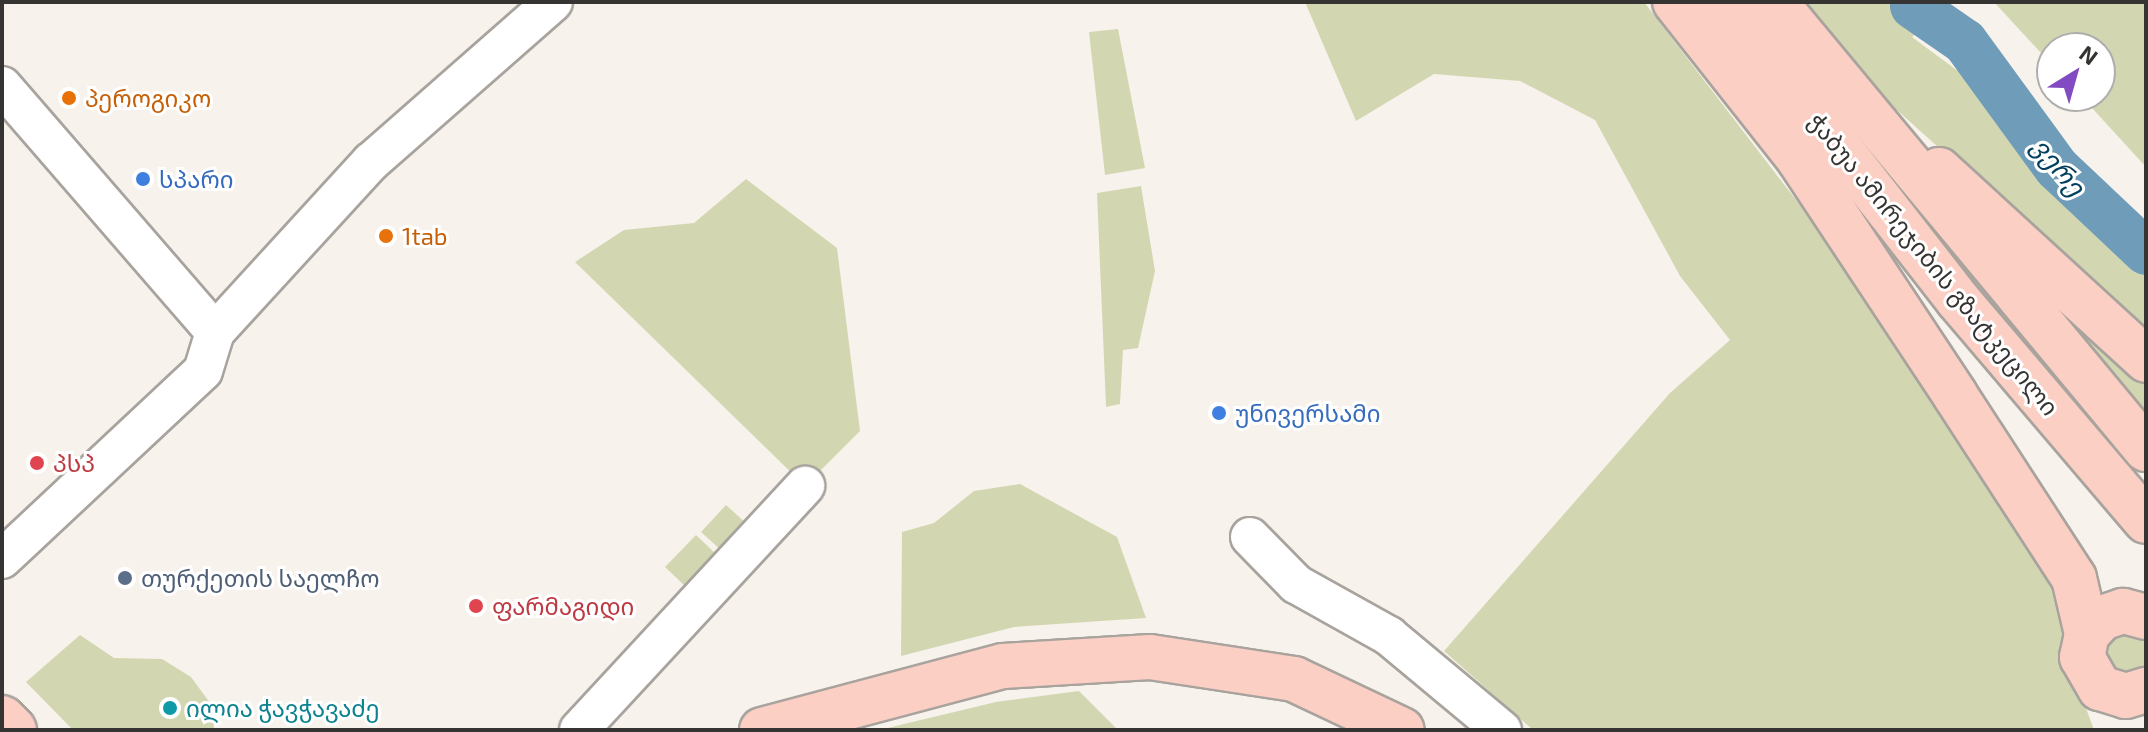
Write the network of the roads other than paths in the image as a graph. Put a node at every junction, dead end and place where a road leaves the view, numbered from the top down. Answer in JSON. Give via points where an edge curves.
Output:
{"nodes":[{"id":1,"x":553,"y":2,"type":"edge"},
{"id":2,"x":1675,"y":2,"type":"edge"},
{"id":3,"x":1709,"y":2,"type":"edge"},
{"id":4,"x":1726,"y":2,"type":"edge"},
{"id":5,"x":1788,"y":19,"type":"edge"},
{"id":6,"x":2,"y":86,"type":"edge"},
{"id":7,"x":1799,"y":159,"type":"junction"},
{"id":8,"x":215,"y":332,"type":"junction"},
{"id":9,"x":2146,"y":360,"type":"edge"},
{"id":10,"x":2146,"y":449,"type":"edge"},
{"id":11,"x":805,"y":486,"type":"dead end"},
{"id":12,"x":2146,"y":521,"type":"edge"},
{"id":13,"x":1250,"y":537,"type":"dead end"},
{"id":14,"x":2,"y":559,"type":"edge"},
{"id":15,"x":2126,"y":617,"type":"edge"},
{"id":16,"x":2133,"y":700,"type":"edge"},
{"id":17,"x":2,"y":718,"type":"edge"},
{"id":18,"x":14,"y":730,"type":"edge"},
{"id":19,"x":579,"y":730,"type":"edge"},
{"id":20,"x":762,"y":730,"type":"edge"},
{"id":21,"x":1402,"y":730,"type":"edge"},
{"id":22,"x":1502,"y":730,"type":"edge"},
{"id":23,"x":2109,"y":730,"type":"edge"}],
"edges":[{"from":1,"to":8,"type":"street","via":[[371,162]]},
{"from":2,"to":7,"type":"main road"},
{"from":3,"to":7,"type":"main road"},
{"from":4,"to":12,"type":"main road","name":"ჭაბუა ამირეჯიბის გზატკეცილი","via":[[1958,300]]},
{"from":5,"to":9,"type":"main road"},
{"from":5,"to":10,"type":"main road","name":"ჭაბუა ამირეჯიბის გზატკეცილი"},
{"from":6,"to":8,"type":"street"},
{"from":7,"to":15,"type":"main road","via":[[2074,578]]},
{"from":8,"to":14,"type":"street","via":[[203,371]]},
{"from":11,"to":19,"type":"street"},
{"from":13,"to":22,"type":"street","via":[[1296,584],[1389,636]]},
{"from":15,"to":16,"type":"main road","via":[[2085,669]]},
{"from":16,"to":23,"type":"main road"},
{"from":17,"to":18,"type":"main road"},
{"from":20,"to":21,"type":"main road","via":[[1003,666],[1150,657],[1294,679]]}]}
